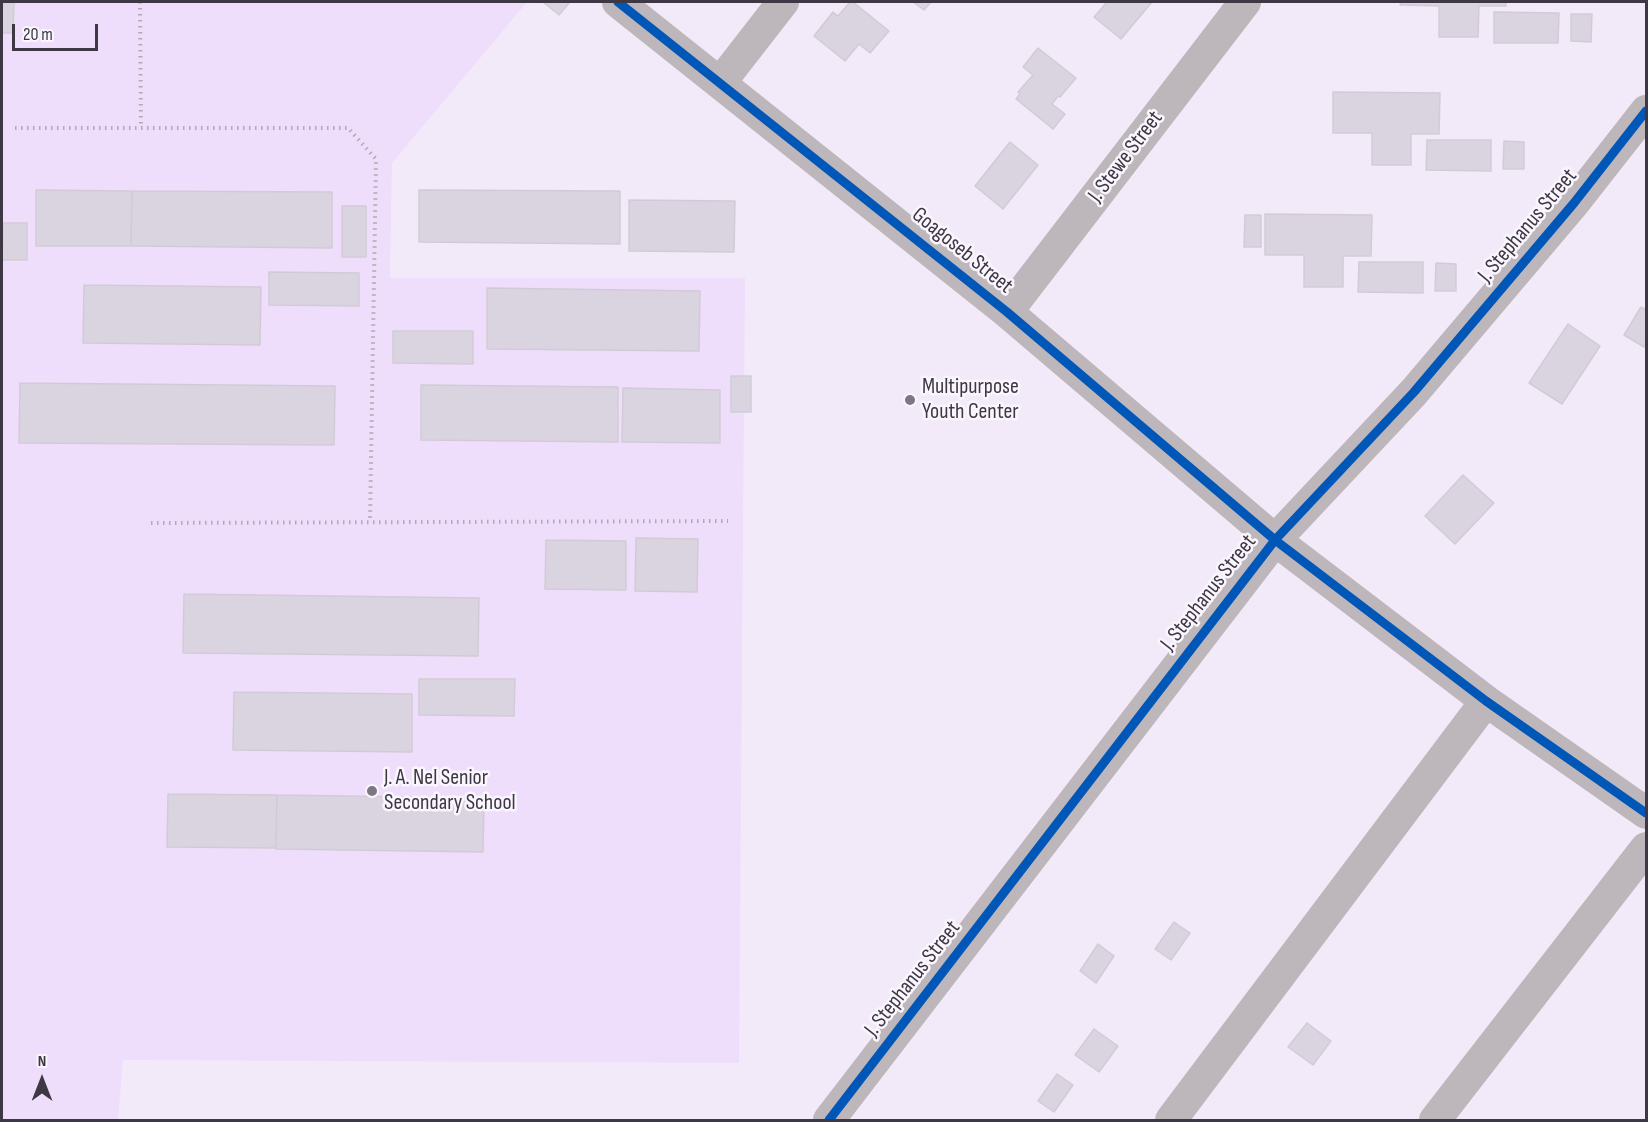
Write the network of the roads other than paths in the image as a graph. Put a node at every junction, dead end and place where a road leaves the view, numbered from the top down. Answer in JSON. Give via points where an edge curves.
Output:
{"nodes":[{"id":1,"x":618,"y":2,"type":"edge"},
{"id":2,"x":783,"y":2,"type":"edge"},
{"id":3,"x":1245,"y":2,"type":"edge"},
{"id":4,"x":720,"y":83,"type":"junction"},
{"id":5,"x":1647,"y":111,"type":"edge"},
{"id":6,"x":1007,"y":312,"type":"junction"},
{"id":7,"x":1275,"y":540,"type":"junction"},
{"id":8,"x":1486,"y":701,"type":"junction"},
{"id":9,"x":1647,"y":813,"type":"edge"},
{"id":10,"x":1647,"y":848,"type":"edge"},
{"id":11,"x":834,"y":1119,"type":"edge"},
{"id":12,"x":1170,"y":1120,"type":"edge"},
{"id":13,"x":1436,"y":1120,"type":"edge"}],
"edges":[{"from":1,"to":4,"type":"street","name":"Goagoseb Street"},
{"from":2,"to":4,"type":"street"},
{"from":3,"to":6,"type":"street","name":"J. Stewe Street"},
{"from":4,"to":6,"type":"street","name":"Goagoseb Street"},
{"from":5,"to":7,"type":"street","name":"J. Stephanus Street","via":[[1414,392]]},
{"from":6,"to":7,"type":"street","name":"Goagoseb Street"},
{"from":7,"to":8,"type":"street","name":"Goagoseb Street"},
{"from":7,"to":11,"type":"street","name":"J. Stephanus Street"},
{"from":8,"to":9,"type":"street","name":"Goagoseb Street"},
{"from":8,"to":12,"type":"street"},
{"from":10,"to":13,"type":"street"}]}
